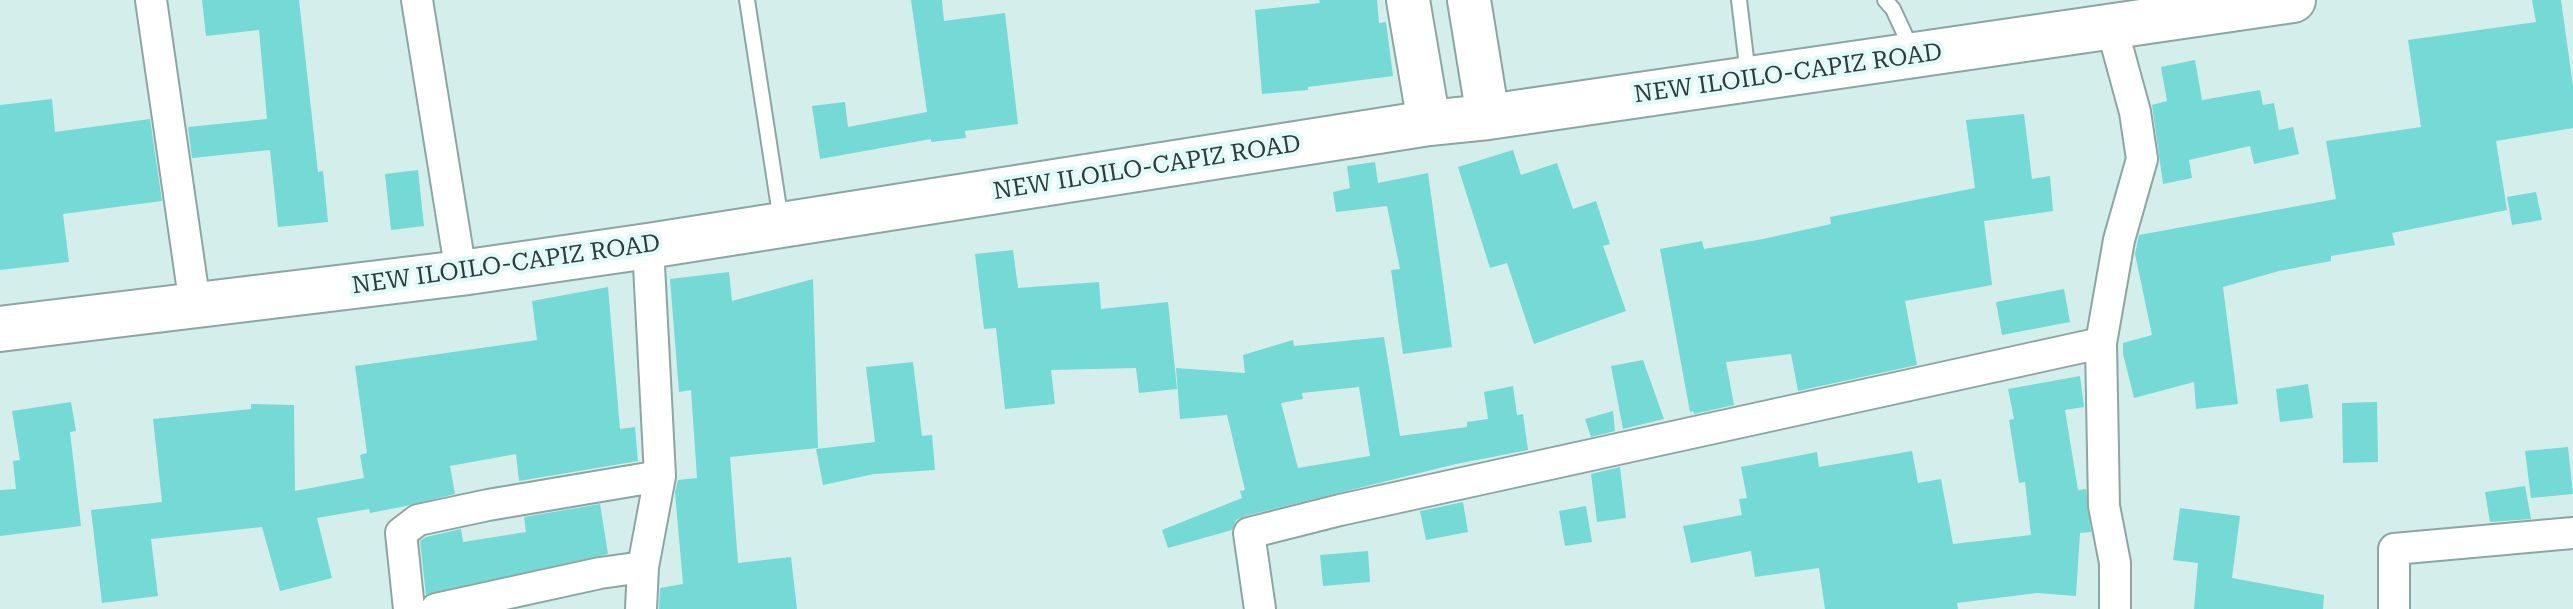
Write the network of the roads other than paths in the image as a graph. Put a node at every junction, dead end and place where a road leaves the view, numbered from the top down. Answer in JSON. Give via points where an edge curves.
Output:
{"nodes":[{"id":1,"x":151,"y":0,"type":"edge"},
{"id":2,"x":417,"y":0,"type":"edge"},
{"id":3,"x":747,"y":0,"type":"edge"},
{"id":4,"x":1408,"y":0,"type":"edge"},
{"id":5,"x":1469,"y":0,"type":"edge"},
{"id":6,"x":1739,"y":0,"type":"edge"},
{"id":7,"x":1885,"y":0,"type":"edge"},
{"id":8,"x":2293,"y":0,"type":"edge"},
{"id":9,"x":2112,"y":28,"type":"junction"},
{"id":10,"x":1915,"y":57,"type":"junction"},
{"id":11,"x":1749,"y":80,"type":"junction"},
{"id":12,"x":1488,"y":117,"type":"junction"},
{"id":13,"x":1429,"y":123,"type":"junction"},
{"id":14,"x":782,"y":226,"type":"junction"},
{"id":15,"x":648,"y":246,"type":"junction"},
{"id":16,"x":461,"y":273,"type":"junction"},
{"id":17,"x":195,"y":305,"type":"junction"},
{"id":18,"x":0,"y":329,"type":"edge"},
{"id":19,"x":2101,"y":343,"type":"junction"},
{"id":20,"x":660,"y":476,"type":"junction"},
{"id":21,"x":2573,"y":533,"type":"edge"},
{"id":22,"x":643,"y":567,"type":"junction"},
{"id":23,"x":409,"y":609,"type":"edge"},
{"id":24,"x":436,"y":609,"type":"edge"},
{"id":25,"x":641,"y":609,"type":"edge"},
{"id":26,"x":1260,"y":609,"type":"edge"},
{"id":27,"x":2115,"y":609,"type":"edge"},
{"id":28,"x":2394,"y":609,"type":"edge"}],
"edges":[{"from":1,"to":17,"type":"street"},
{"from":2,"to":16,"type":"street"},
{"from":3,"to":14,"type":"lane"},
{"from":4,"to":13,"type":"street"},
{"from":5,"to":12,"type":"street"},
{"from":6,"to":11,"type":"lane"},
{"from":7,"to":10,"type":"lane"},
{"from":8,"to":9,"type":"highway","name":"NEW ILOILO-CAPIZ ROAD"},
{"from":9,"to":10,"type":"highway","name":"NEW ILOILO-CAPIZ ROAD"},
{"from":9,"to":19,"type":"street","via":[[2142,159],[2119,240]]},
{"from":10,"to":11,"type":"highway","name":"NEW ILOILO-CAPIZ ROAD"},
{"from":11,"to":12,"type":"highway","name":"NEW ILOILO-CAPIZ ROAD"},
{"from":12,"to":13,"type":"highway","name":"NEW ILOILO-CAPIZ ROAD"},
{"from":13,"to":14,"type":"highway","name":"NEW ILOILO-CAPIZ ROAD"},
{"from":14,"to":15,"type":"highway","name":"NEW ILOILO-CAPIZ ROAD"},
{"from":15,"to":16,"type":"highway","name":"NEW ILOILO-CAPIZ ROAD"},
{"from":15,"to":20,"type":"street"},
{"from":16,"to":17,"type":"highway","name":"NEW ILOILO-CAPIZ ROAD"},
{"from":17,"to":18,"type":"highway","name":"NEW ILOILO-CAPIZ ROAD"},
{"from":19,"to":26,"type":"street","via":[[1249,533]]},
{"from":19,"to":27,"type":"street","via":[[2104,506],[2115,563]]},
{"from":20,"to":22,"type":"street"},
{"from":20,"to":23,"type":"street","via":[[418,520],[401,533]]},
{"from":21,"to":28,"type":"street","via":[[2394,549]]},
{"from":22,"to":24,"type":"street"},
{"from":22,"to":25,"type":"street"}]}
